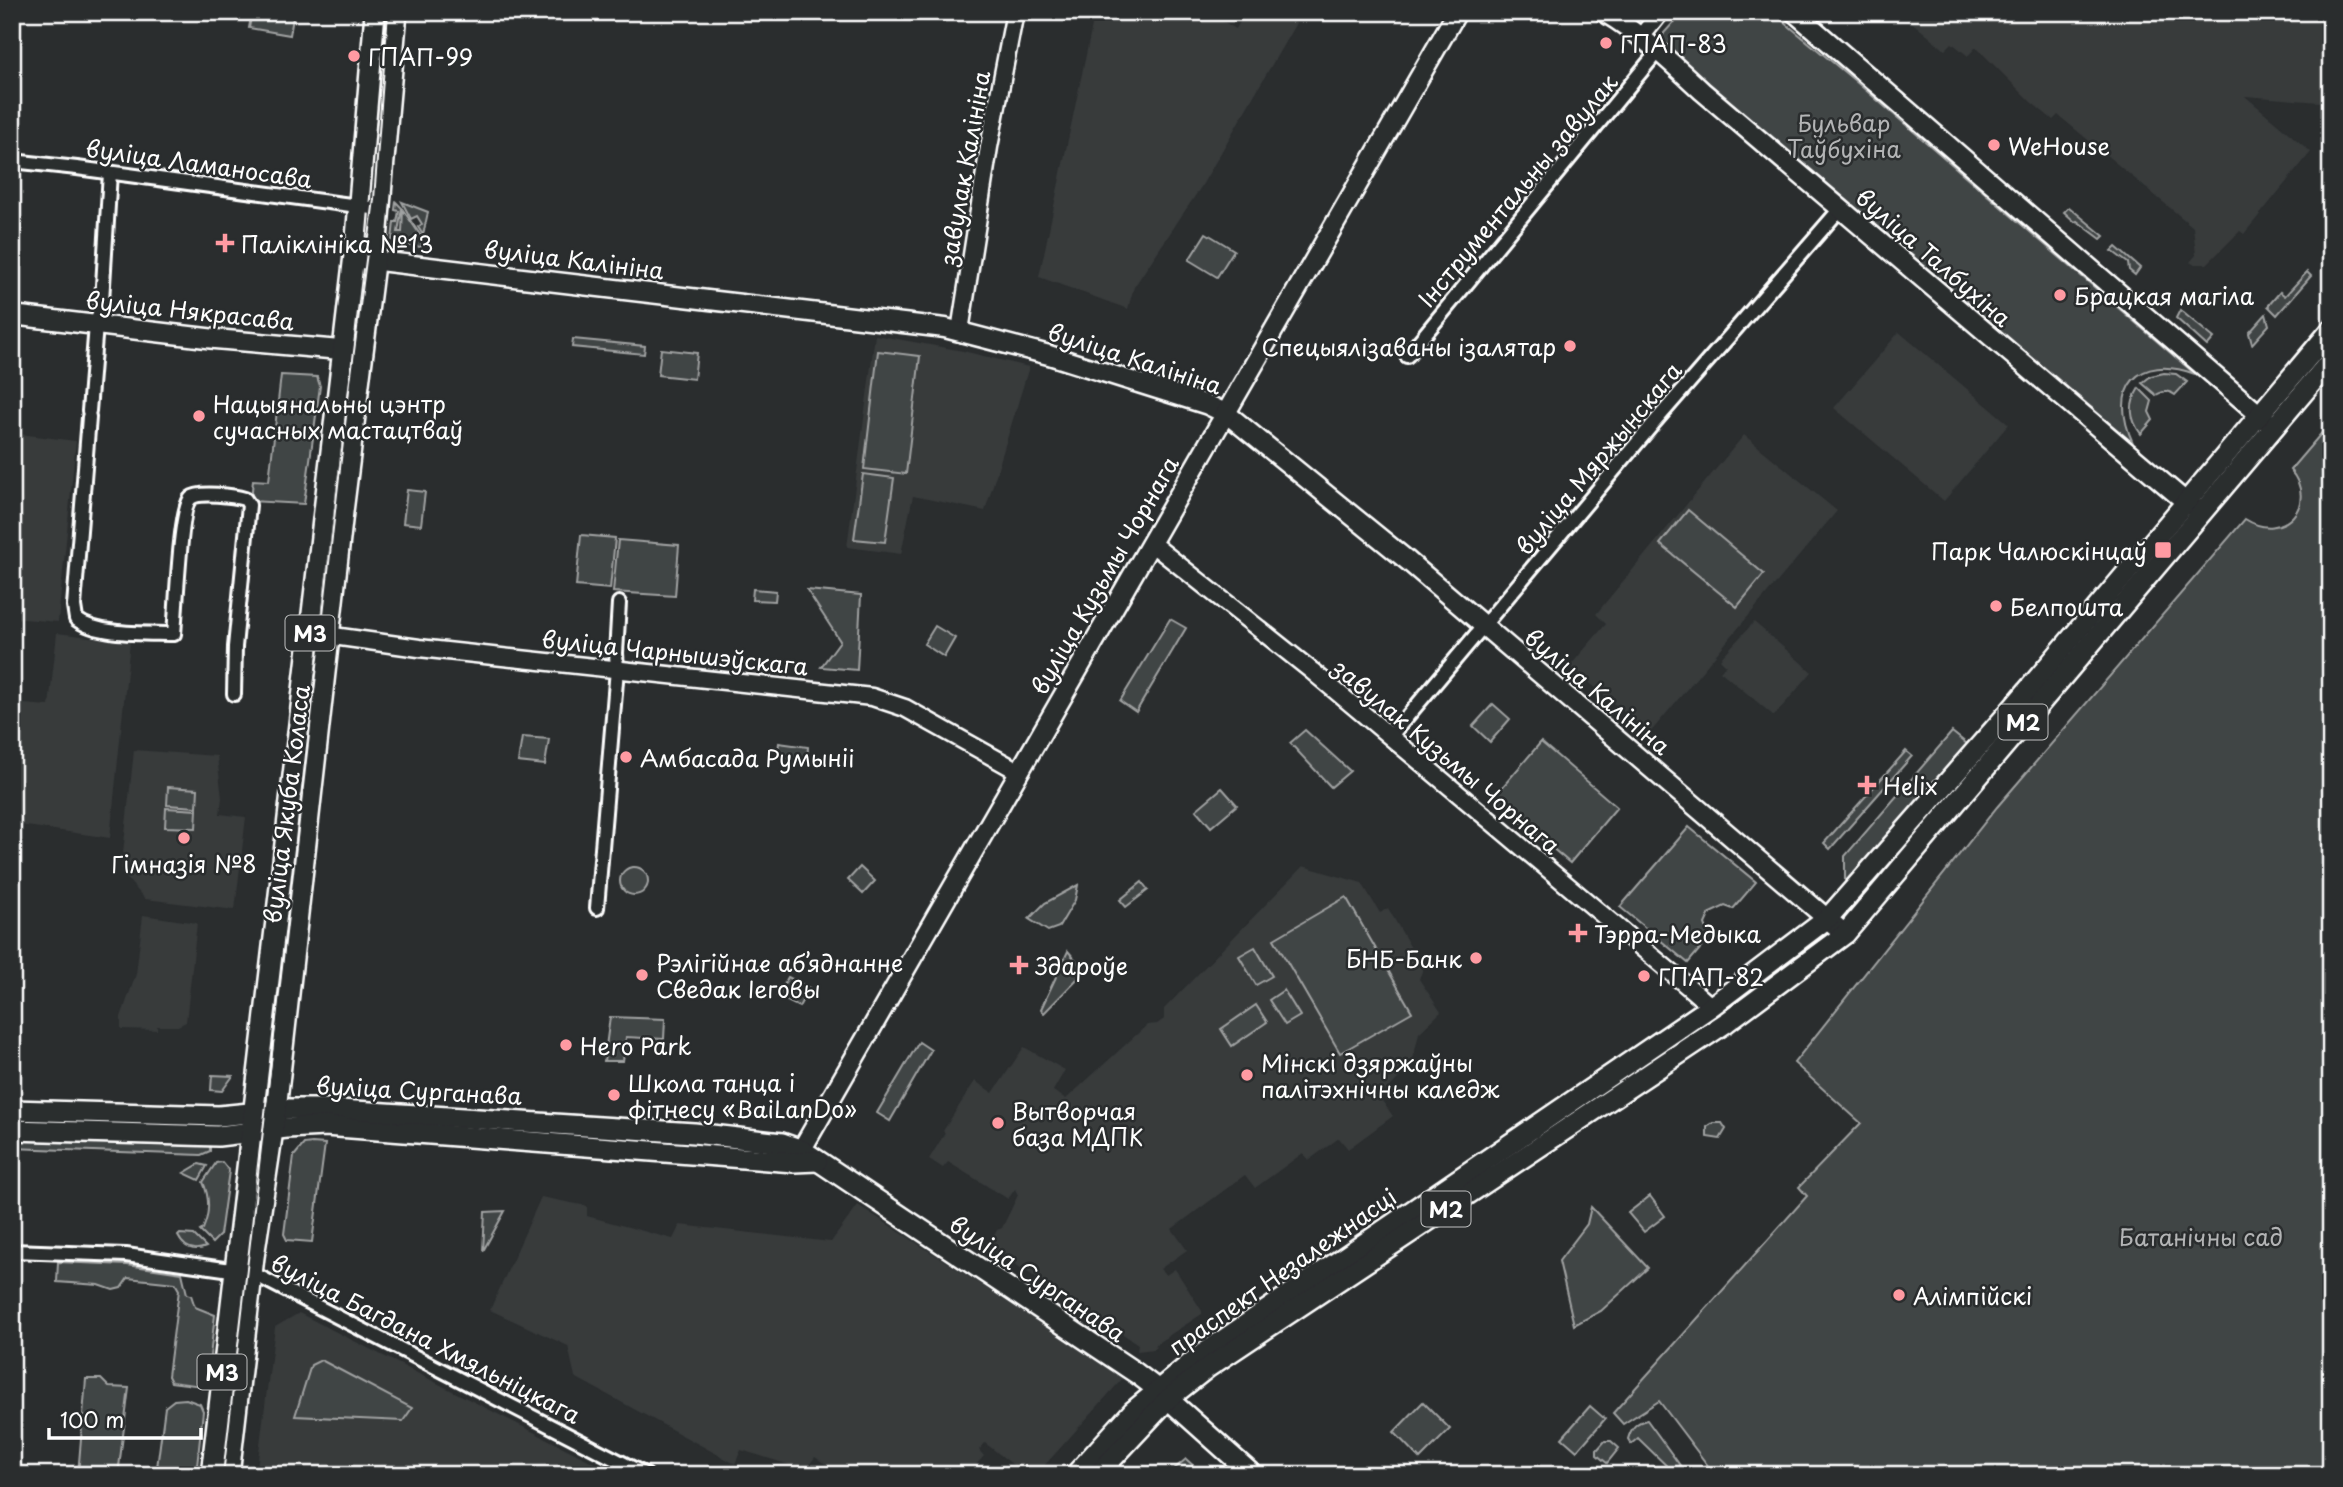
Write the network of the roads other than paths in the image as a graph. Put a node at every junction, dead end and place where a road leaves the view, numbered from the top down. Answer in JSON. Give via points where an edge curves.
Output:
{"nodes":[{"id":1,"x":375,"y":12,"type":"edge"},
{"id":2,"x":397,"y":12,"type":"edge"},
{"id":3,"x":1015,"y":12,"type":"edge"},
{"id":4,"x":1457,"y":12,"type":"edge"},
{"id":5,"x":1604,"y":12,"type":"edge"},
{"id":6,"x":1661,"y":12,"type":"edge"},
{"id":7,"x":1794,"y":12,"type":"edge"},
{"id":8,"x":1641,"y":37,"type":"junction"},
{"id":9,"x":1658,"y":51,"type":"junction"},
{"id":10,"x":12,"y":161,"type":"edge"},
{"id":11,"x":110,"y":173,"type":"junction"},
{"id":12,"x":359,"y":206,"type":"junction"},
{"id":13,"x":380,"y":209,"type":"junction"},
{"id":14,"x":1840,"y":209,"type":"junction"},
{"id":15,"x":354,"y":258,"type":"junction"},
{"id":16,"x":374,"y":260,"type":"junction"},
{"id":17,"x":12,"y":315,"type":"edge"},
{"id":18,"x":96,"y":325,"type":"junction"},
{"id":19,"x":2331,"y":330,"type":"edge"},
{"id":20,"x":960,"y":331,"type":"junction"},
{"id":21,"x":341,"y":350,"type":"junction"},
{"id":22,"x":363,"y":352,"type":"junction"},
{"id":23,"x":1407,"y":356,"type":"dead end"},
{"id":24,"x":2331,"y":360,"type":"edge"},
{"id":25,"x":1227,"y":414,"type":"junction"},
{"id":26,"x":2267,"y":421,"type":"junction"},
{"id":27,"x":2194,"y":507,"type":"junction"},
{"id":28,"x":1151,"y":543,"type":"junction"},
{"id":29,"x":620,"y":603,"type":"dead end"},
{"id":30,"x":1484,"y":625,"type":"junction"},
{"id":31,"x":320,"y":634,"type":"junction"},
{"id":32,"x":617,"y":668,"type":"junction"},
{"id":33,"x":234,"y":694,"type":"dead end"},
{"id":34,"x":1390,"y":737,"type":"junction"},
{"id":35,"x":1018,"y":771,"type":"junction"},
{"id":36,"x":597,"y":908,"type":"dead end"},
{"id":37,"x":1828,"y":918,"type":"junction"},
{"id":38,"x":1845,"y":933,"type":"junction"},
{"id":39,"x":1709,"y":1008,"type":"junction"},
{"id":40,"x":12,"y":1110,"type":"edge"},
{"id":41,"x":276,"y":1110,"type":"junction"},
{"id":42,"x":252,"y":1123,"type":"junction"},
{"id":43,"x":12,"y":1129,"type":"edge"},
{"id":44,"x":273,"y":1130,"type":"junction"},
{"id":45,"x":804,"y":1158,"type":"junction"},
{"id":46,"x":12,"y":1251,"type":"edge"},
{"id":47,"x":243,"y":1271,"type":"junction"},
{"id":48,"x":1163,"y":1394,"type":"junction"},
{"id":49,"x":211,"y":1475,"type":"edge"},
{"id":50,"x":229,"y":1475,"type":"edge"},
{"id":51,"x":646,"y":1475,"type":"edge"},
{"id":52,"x":1075,"y":1475,"type":"edge"},
{"id":53,"x":1097,"y":1475,"type":"edge"},
{"id":54,"x":1253,"y":1475,"type":"edge"}],
"edges":[{"from":1,"to":12,"type":"main road","name":"вуліца Якуба Коласа","number":"М3"},
{"from":2,"to":13,"type":"main road","name":"вуліца Якуба Коласа","number":"М3"},
{"from":3,"to":20,"type":"street","name":"завулак Калініна"},
{"from":4,"to":25,"type":"main road","name":"вуліца Кузьмы Чорнага"},
{"from":5,"to":8,"type":"main road","name":"вуліца Талбухіна"},
{"from":6,"to":8,"type":"street"},
{"from":7,"to":26,"type":"main road"},
{"from":8,"to":9,"type":"main road","name":"вуліца Талбухіна"},
{"from":9,"to":14,"type":"main road","name":"вуліца Талбухіна"},
{"from":9,"to":23,"type":"street","name":"Інструментальны завулак"},
{"from":10,"to":11,"type":"street","name":"вуліца Ламаносава"},
{"from":11,"to":12,"type":"street","name":"вуліца Ламаносава"},
{"from":11,"to":18,"type":"street","via":[[102,301]]},
{"from":12,"to":13,"type":"street","name":"вуліца Ламаносава"},
{"from":12,"to":15,"type":"main road","name":"вуліца Якуба Коласа","number":"М3"},
{"from":13,"to":16,"type":"main road","name":"вуліца Якуба Коласа","number":"М3"},
{"from":14,"to":27,"type":"main road","name":"вуліца Талбухіна"},
{"from":14,"to":30,"type":"street","name":"вуліца Мяржынскага"},
{"from":15,"to":16,"type":"main road","name":"вуліца Калініна"},
{"from":15,"to":21,"type":"main road","name":"вуліца Якуба Коласа","number":"М3"},
{"from":16,"to":20,"type":"main road","name":"вуліца Калініна"},
{"from":16,"to":22,"type":"main road","name":"вуліца Якуба Коласа","number":"М3"},
{"from":17,"to":18,"type":"main road","name":"вуліца Някрасава"},
{"from":18,"to":21,"type":"main road","name":"вуліца Някрасава"},
{"from":18,"to":33,"type":"street","via":[[76,619],[85,626],[174,634],[189,498],[198,494],[245,499],[249,505]]},
{"from":19,"to":26,"type":"main road","name":"праспект Незалежнасці","number":"М2"},
{"from":20,"to":25,"type":"main road","name":"вуліца Калініна","via":[[1049,355]]},
{"from":21,"to":22,"type":"main road","name":"вуліца Някрасава"},
{"from":21,"to":31,"type":"main road","name":"вуліца Якуба Коласа","number":"М3"},
{"from":22,"to":31,"type":"main road","name":"вуліца Якуба Коласа","number":"М3"},
{"from":24,"to":26,"type":"main road","name":"праспект Незалежнасці","number":"М2"},
{"from":25,"to":28,"type":"main road","name":"вуліца Кузьмы Чорнага"},
{"from":25,"to":30,"type":"main road","name":"вуліца Калініна"},
{"from":26,"to":27,"type":"main road","name":"праспект Незалежнасці","number":"М2"},
{"from":27,"to":37,"type":"main road","name":"праспект Незалежнасці","number":"М2"},
{"from":27,"to":38,"type":"main road","name":"праспект Незалежнасці","number":"М2"},
{"from":28,"to":34,"type":"street","name":"завулак Кузьмы Чорнага"},
{"from":28,"to":35,"type":"main road","name":"вуліца Кузьмы Чорнага"},
{"from":29,"to":32,"type":"street"},
{"from":30,"to":34,"type":"street","name":"вуліца Мяржынскага"},
{"from":30,"to":37,"type":"main road","name":"вуліца Калініна"},
{"from":31,"to":32,"type":"street","name":"вуліца Чарнышэўскага"},
{"from":31,"to":41,"type":"main road","name":"вуліца Якуба Коласа","number":"М3"},
{"from":31,"to":42,"type":"main road","name":"вуліца Якуба Коласа","number":"М3"},
{"from":32,"to":35,"type":"street","name":"вуліца Чарнышэўскага","via":[[872,697],[905,708]]},
{"from":32,"to":36,"type":"street"},
{"from":34,"to":39,"type":"street","name":"завулак Кузьмы Чорнага"},
{"from":35,"to":45,"type":"main road","name":"вуліца Кузьмы Чорнага"},
{"from":37,"to":38,"type":"main road","name":"вуліца Калініна"},
{"from":37,"to":39,"type":"main road","name":"праспект Незалежнасці","number":"М2"},
{"from":38,"to":48,"type":"main road","name":"праспект Незалежнасці","number":"М2","via":[[1727,1022]]},
{"from":39,"to":48,"type":"main road","name":"праспект Незалежнасці","number":"М2","via":[[1198,1357]]},
{"from":40,"to":42,"type":"main road","name":"вуліца Сурганава","via":[[203,1116]]},
{"from":41,"to":42,"type":"main road","name":"вуліца Сурганава"},
{"from":41,"to":44,"type":"main road","name":"вуліца Якуба Коласа","number":"М3"},
{"from":41,"to":45,"type":"main road","name":"вуліца Сурганава","via":[[424,1114],[683,1132],[782,1143]]},
{"from":42,"to":43,"type":"main road","name":"вуліца Сурганава","via":[[218,1136]]},
{"from":42,"to":44,"type":"main road","name":"вуліца Сурганава"},
{"from":42,"to":47,"type":"main road","name":"вуліца Якуба Коласа","number":"М3"},
{"from":44,"to":45,"type":"main road","name":"вуліца Сурганава","via":[[326,1126]]},
{"from":44,"to":47,"type":"main road","name":"вуліца Якуба Коласа","number":"М3"},
{"from":45,"to":48,"type":"main road","name":"вуліца Сурганава","via":[[1050,1314]]},
{"from":46,"to":47,"type":"street","name":"вуліца Багдана Хмяльніцкага","via":[[125,1255]]},
{"from":47,"to":49,"type":"main road","name":"вуліца Якуба Коласа","number":"М3"},
{"from":47,"to":50,"type":"main road","name":"вуліца Якуба Коласа","number":"М3"},
{"from":47,"to":51,"type":"street","name":"вуліца Багдана Хмяльніцкага"},
{"from":48,"to":52,"type":"main road","name":"праспект Незалежнасці","number":"М2","via":[[1133,1411]]},
{"from":48,"to":53,"type":"main road","name":"праспект Незалежнасці","number":"М2"},
{"from":48,"to":54,"type":"main road","name":"вуліца Сурганава"}]}
